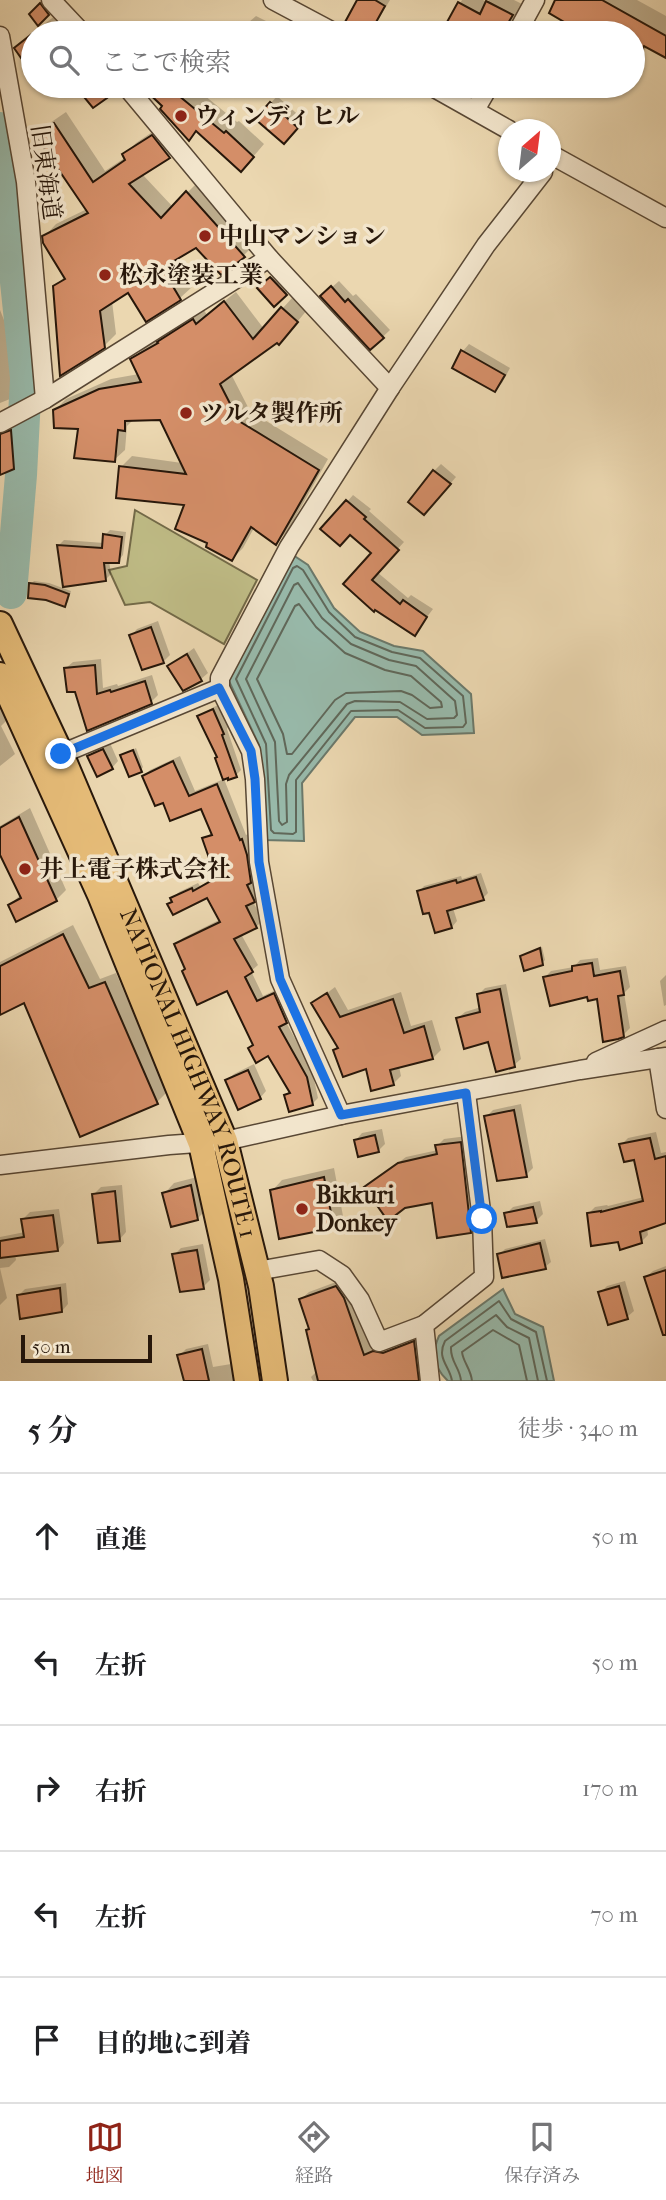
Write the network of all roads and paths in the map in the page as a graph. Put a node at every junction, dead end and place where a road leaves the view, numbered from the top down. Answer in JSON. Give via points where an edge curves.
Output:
{"nodes":[{"id":1,"x":51,"y":0,"type":"edge"},
{"id":2,"x":273,"y":0,"type":"edge"},
{"id":3,"x":513,"y":0,"type":"edge"},
{"id":4,"x":532,"y":5,"type":"edge"},
{"id":5,"x":71,"y":21,"type":"edge"},
{"id":6,"x":312,"y":21,"type":"edge"},
{"id":7,"x":523,"y":21,"type":"edge"},
{"id":8,"x":0,"y":36,"type":"edge"},
{"id":9,"x":136,"y":98,"type":"edge"},
{"id":10,"x":453,"y":98,"type":"edge"},
{"id":11,"x":482,"y":98,"type":"edge"},
{"id":12,"x":475,"y":110,"type":"junction"},
{"id":13,"x":498,"y":124,"type":"edge"},
{"id":14,"x":561,"y":163,"type":"edge"},
{"id":15,"x":535,"y":182,"type":"edge"},
{"id":16,"x":666,"y":218,"type":"edge"},
{"id":17,"x":269,"y":258,"type":"junction"},
{"id":18,"x":390,"y":388,"type":"junction"},
{"id":19,"x":31,"y":407,"type":"junction"},
{"id":20,"x":0,"y":423,"type":"edge"},
{"id":21,"x":0,"y":624,"type":"edge"},
{"id":22,"x":0,"y":675,"type":"edge"},
{"id":23,"x":219,"y":688,"type":"junction"},
{"id":24,"x":61,"y":754,"type":"junction"},
{"id":25,"x":666,"y":1030,"type":"edge"},
{"id":26,"x":662,"y":1057,"type":"edge"},
{"id":27,"x":580,"y":1070,"type":"junction"},
{"id":28,"x":466,"y":1093,"type":"junction"},
{"id":29,"x":666,"y":1109,"type":"edge"},
{"id":30,"x":341,"y":1115,"type":"junction"},
{"id":31,"x":213,"y":1142,"type":"junction"},
{"id":32,"x":0,"y":1165,"type":"edge"},
{"id":33,"x":257,"y":1271,"type":"junction"},
{"id":34,"x":424,"y":1325,"type":"junction"},
{"id":35,"x":247,"y":1381,"type":"edge"},
{"id":36,"x":275,"y":1381,"type":"edge"},
{"id":37,"x":430,"y":1381,"type":"edge"}],
"edges":[{"from":1,"to":5,"type":"street"},
{"from":2,"to":6,"type":"street"},
{"from":3,"to":4,"type":"street"},
{"from":4,"to":7,"type":"street"},
{"from":8,"to":19,"type":"street","name":"旧東海道","via":[[26,182]]},
{"from":9,"to":17,"type":"street"},
{"from":10,"to":12,"type":"street"},
{"from":11,"to":12,"type":"street"},
{"from":12,"to":13,"type":"street"},
{"from":14,"to":16,"type":"street"},
{"from":15,"to":18,"type":"street","via":[[486,245]]},
{"from":17,"to":18,"type":"street"},
{"from":17,"to":19,"type":"street"},
{"from":18,"to":23,"type":"street","via":[[289,547],[220,678]]},
{"from":19,"to":20,"type":"street"},
{"from":21,"to":24,"type":"highway","name":"NATIONAL HIGHWAY ROUTE 1"},
{"from":22,"to":31,"type":"highway","name":"NATIONAL HIGHWAY ROUTE 1"},
{"from":23,"to":24,"type":"street"},
{"from":23,"to":30,"type":"street","via":[[251,751],[259,862],[280,979]]},
{"from":24,"to":31,"type":"highway","name":"NATIONAL HIGHWAY ROUTE 1"},
{"from":25,"to":27,"type":"street"},
{"from":26,"to":27,"type":"street"},
{"from":26,"to":29,"type":"street"},
{"from":27,"to":28,"type":"street"},
{"from":28,"to":30,"type":"street"},
{"from":28,"to":34,"type":"street","via":[[482,1219],[484,1277]]},
{"from":30,"to":31,"type":"street"},
{"from":31,"to":32,"type":"street"},
{"from":31,"to":33,"type":"highway","name":"NATIONAL HIGHWAY ROUTE 1"},
{"from":31,"to":35,"type":"highway","name":"NATIONAL HIGHWAY ROUTE 1"},
{"from":33,"to":34,"type":"street","via":[[319,1261],[342,1275],[360,1300],[379,1342]]},
{"from":33,"to":36,"type":"highway","name":"NATIONAL HIGHWAY ROUTE 1"},
{"from":34,"to":37,"type":"street"}]}
